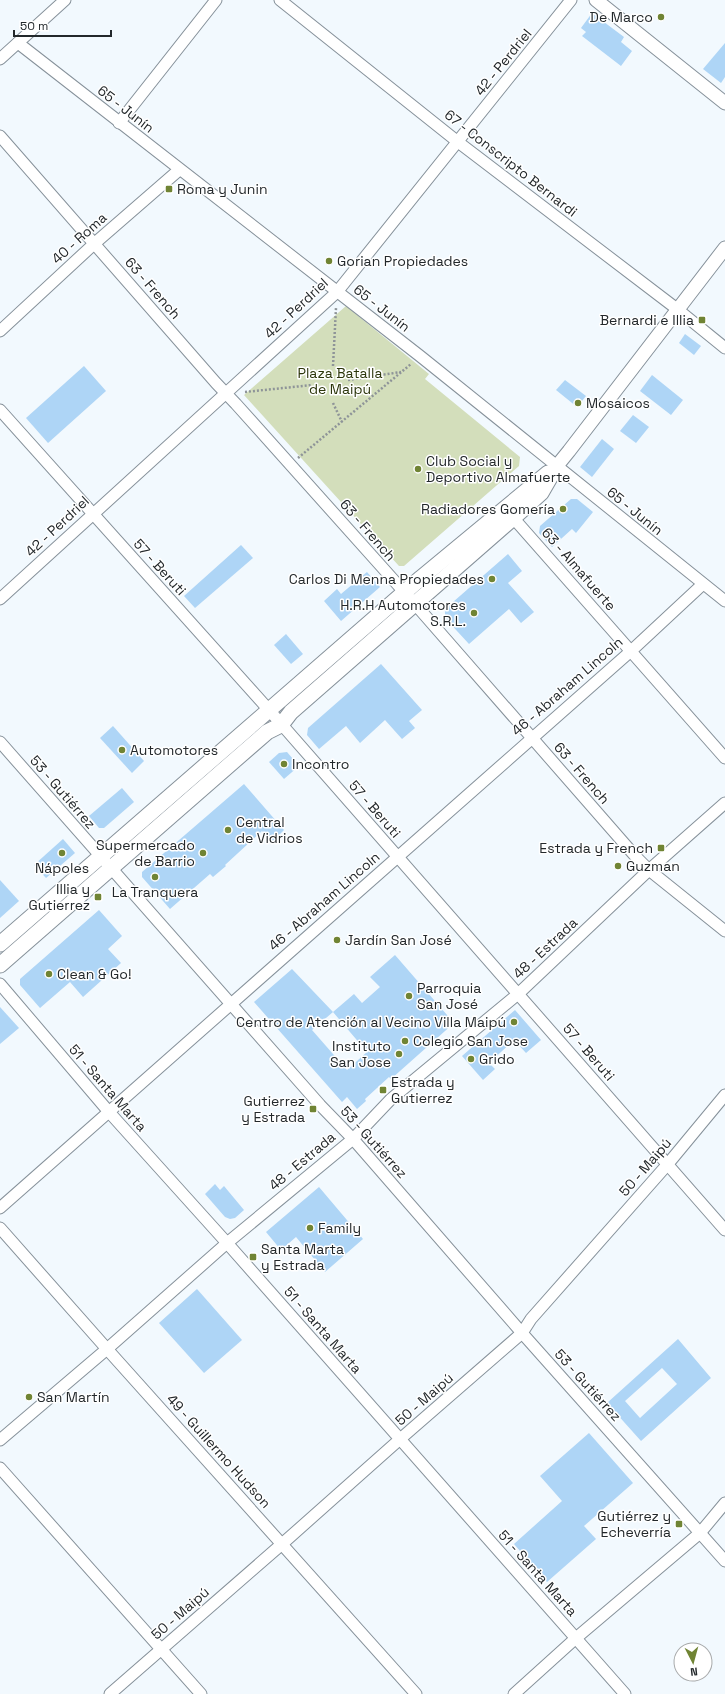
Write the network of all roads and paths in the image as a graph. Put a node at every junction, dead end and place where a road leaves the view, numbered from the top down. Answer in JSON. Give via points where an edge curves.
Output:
{"nodes":[{"id":1,"x":65,"y":0,"type":"edge"},
{"id":2,"x":216,"y":0,"type":"edge"},
{"id":3,"x":280,"y":0,"type":"edge"},
{"id":4,"x":572,"y":0,"type":"edge"},
{"id":5,"x":596,"y":0,"type":"edge"},
{"id":6,"x":18,"y":43,"type":"junction"},
{"id":7,"x":0,"y":59,"type":"edge"},
{"id":8,"x":725,"y":103,"type":"edge"},
{"id":9,"x":119,"y":123,"type":"junction"},
{"id":10,"x":0,"y":136,"type":"edge"},
{"id":11,"x":458,"y":142,"type":"junction"},
{"id":12,"x":179,"y":170,"type":"junction"},
{"id":13,"x":95,"y":243,"type":"junction"},
{"id":14,"x":725,"y":248,"type":"edge"},
{"id":15,"x":337,"y":292,"type":"junction"},
{"id":16,"x":677,"y":309,"type":"junction"},
{"id":17,"x":0,"y":331,"type":"edge"},
{"id":18,"x":725,"y":348,"type":"edge"},
{"id":19,"x":420,"y":356,"type":"junction"},
{"id":20,"x":333,"y":366,"type":"dead end"},
{"id":21,"x":401,"y":372,"type":"junction"},
{"id":22,"x":348,"y":380,"type":"dead end"},
{"id":23,"x":312,"y":385,"type":"dead end"},
{"id":24,"x":226,"y":394,"type":"junction"},
{"id":25,"x":333,"y":403,"type":"dead end"},
{"id":26,"x":0,"y":410,"type":"edge"},
{"id":27,"x":342,"y":422,"type":"junction"},
{"id":28,"x":290,"y":464,"type":"junction"},
{"id":29,"x":556,"y":467,"type":"junction"},
{"id":30,"x":92,"y":514,"type":"junction"},
{"id":31,"x":509,"y":514,"type":"junction"},
{"id":32,"x":703,"y":584,"type":"junction"},
{"id":33,"x":404,"y":592,"type":"junction"},
{"id":34,"x":0,"y":600,"type":"edge"},
{"id":35,"x":725,"y":601,"type":"edge"},
{"id":36,"x":415,"y":604,"type":"junction"},
{"id":37,"x":630,"y":651,"type":"junction"},
{"id":38,"x":269,"y":710,"type":"junction"},
{"id":39,"x":281,"y":725,"type":"junction"},
{"id":40,"x":532,"y":737,"type":"junction"},
{"id":41,"x":0,"y":742,"type":"edge"},
{"id":42,"x":725,"y":758,"type":"edge"},
{"id":43,"x":725,"y":803,"type":"edge"},
{"id":44,"x":100,"y":856,"type":"junction"},
{"id":45,"x":397,"y":857,"type":"junction"},
{"id":46,"x":111,"y":868,"type":"junction"},
{"id":47,"x":649,"y":870,"type":"junction"},
{"id":48,"x":725,"y":930,"type":"edge"},
{"id":49,"x":0,"y":944,"type":"edge"},
{"id":50,"x":0,"y":965,"type":"edge"},
{"id":51,"x":0,"y":984,"type":"edge"},
{"id":52,"x":518,"y":994,"type":"junction"},
{"id":53,"x":230,"y":1003,"type":"junction"},
{"id":54,"x":725,"y":1095,"type":"edge"},
{"id":55,"x":109,"y":1112,"type":"junction"},
{"id":56,"x":353,"y":1139,"type":"junction"},
{"id":57,"x":667,"y":1165,"type":"junction"},
{"id":58,"x":0,"y":1208,"type":"edge"},
{"id":59,"x":0,"y":1228,"type":"edge"},
{"id":60,"x":725,"y":1230,"type":"edge"},
{"id":61,"x":227,"y":1243,"type":"junction"},
{"id":62,"x":522,"y":1333,"type":"junction"},
{"id":63,"x":107,"y":1350,"type":"junction"},
{"id":64,"x":0,"y":1440,"type":"edge"},
{"id":65,"x":399,"y":1440,"type":"junction"},
{"id":66,"x":0,"y":1468,"type":"edge"},
{"id":67,"x":725,"y":1503,"type":"edge"},
{"id":68,"x":700,"y":1533,"type":"junction"},
{"id":69,"x":282,"y":1544,"type":"junction"},
{"id":70,"x":725,"y":1561,"type":"edge"},
{"id":71,"x":576,"y":1638,"type":"junction"},
{"id":72,"x":161,"y":1649,"type":"junction"},
{"id":73,"x":110,"y":1694,"type":"edge"},
{"id":74,"x":202,"y":1694,"type":"edge"},
{"id":75,"x":416,"y":1694,"type":"edge"},
{"id":76,"x":514,"y":1694,"type":"edge"},
{"id":77,"x":625,"y":1694,"type":"edge"}],
"edges":[{"from":1,"to":6,"type":"street"},
{"from":2,"to":9,"type":"street"},
{"from":3,"to":11,"type":"street","name":"67 - Conscripto Bernardi"},
{"from":4,"to":11,"type":"street","name":"42 - Perdriel"},
{"from":5,"to":8,"type":"street"},
{"from":6,"to":7,"type":"street"},
{"from":6,"to":9,"type":"street","name":"65 - Junín"},
{"from":9,"to":12,"type":"street","name":"65 - Junín"},
{"from":10,"to":13,"type":"street","name":"63 - French"},
{"from":11,"to":15,"type":"street","name":"42 - Perdriel"},
{"from":11,"to":16,"type":"street","name":"67 - Conscripto Bernardi"},
{"from":12,"to":13,"type":"street","name":"40 - Roma"},
{"from":12,"to":15,"type":"street","name":"65 - Junín"},
{"from":13,"to":17,"type":"street","name":"40 - Roma"},
{"from":13,"to":24,"type":"street","name":"63 - French"},
{"from":14,"to":16,"type":"street"},
{"from":15,"to":19,"type":"street","name":"65 - Junín"},
{"from":15,"to":20,"type":"path"},
{"from":15,"to":24,"type":"street","name":"42 - Perdriel"},
{"from":16,"to":18,"type":"street","name":"67 - Conscripto Bernardi"},
{"from":16,"to":29,"type":"street"},
{"from":19,"to":21,"type":"path"},
{"from":19,"to":29,"type":"street","name":"65 - Junín"},
{"from":21,"to":22,"type":"path"},
{"from":21,"to":27,"type":"path"},
{"from":23,"to":24,"type":"path"},
{"from":24,"to":28,"type":"street","name":"63 - French"},
{"from":24,"to":30,"type":"street","name":"42 - Perdriel"},
{"from":25,"to":27,"type":"path"},
{"from":26,"to":30,"type":"street","name":"57 - Beruti"},
{"from":27,"to":28,"type":"path"},
{"from":28,"to":33,"type":"street","name":"63 - French"},
{"from":29,"to":31,"type":"main road","via":[[541,493]]},
{"from":29,"to":32,"type":"street","name":"65 - Junín"},
{"from":30,"to":34,"type":"street","name":"42 - Perdriel"},
{"from":30,"to":38,"type":"street","name":"57 - Beruti"},
{"from":31,"to":33,"type":"main road"},
{"from":31,"to":36,"type":"main road"},
{"from":31,"to":37,"type":"street","name":"63 - Almafuerte"},
{"from":32,"to":35,"type":"street","name":"65 - Junín"},
{"from":32,"to":37,"type":"street","name":"46 - Abraham Lincoln"},
{"from":33,"to":36,"type":"street","name":"63 - French"},
{"from":33,"to":38,"type":"main road"},
{"from":36,"to":39,"type":"main road","via":[[291,712]]},
{"from":36,"to":40,"type":"street","name":"63 - French"},
{"from":37,"to":40,"type":"street","name":"46 - Abraham Lincoln"},
{"from":37,"to":42,"type":"street","name":"63 - Almafuerte"},
{"from":38,"to":39,"type":"street","name":"57 - Beruti"},
{"from":38,"to":44,"type":"main road"},
{"from":39,"to":45,"type":"street","name":"57 - Beruti"},
{"from":39,"to":46,"type":"main road","via":[[267,732]]},
{"from":40,"to":45,"type":"street","name":"46 - Abraham Lincoln"},
{"from":40,"to":47,"type":"street","name":"63 - French"},
{"from":41,"to":44,"type":"street","name":"53 - Gutiérrez"},
{"from":43,"to":47,"type":"street","name":"48 - Estrada"},
{"from":44,"to":46,"type":"street","name":"53 - Gutiérrez"},
{"from":44,"to":49,"type":"main road"},
{"from":45,"to":52,"type":"street","name":"57 - Beruti"},
{"from":45,"to":53,"type":"street","name":"46 - Abraham Lincoln"},
{"from":46,"to":50,"type":"main road"},
{"from":46,"to":53,"type":"street","name":"53 - Gutiérrez"},
{"from":47,"to":48,"type":"street","name":"63 - French"},
{"from":47,"to":52,"type":"street","name":"48 - Estrada"},
{"from":51,"to":55,"type":"street","name":"51 - Santa Marta"},
{"from":52,"to":56,"type":"street","name":"48 - Estrada","via":[[392,1099]]},
{"from":52,"to":57,"type":"street","name":"57 - Beruti"},
{"from":53,"to":55,"type":"street","name":"46 - Abraham Lincoln"},
{"from":53,"to":56,"type":"street","name":"53 - Gutiérrez"},
{"from":54,"to":57,"type":"street","name":"50 - Maipú"},
{"from":55,"to":58,"type":"street","name":"46 - Abraham Lincoln"},
{"from":55,"to":61,"type":"street","name":"51 - Santa Marta"},
{"from":56,"to":61,"type":"street","name":"48 - Estrada"},
{"from":56,"to":62,"type":"street","name":"53 - Gutiérrez"},
{"from":57,"to":60,"type":"street","name":"57 - Beruti"},
{"from":57,"to":62,"type":"street","name":"50 - Maipú","via":[[531,1319]]},
{"from":59,"to":63,"type":"street","name":"49 - Guillermo Hudson"},
{"from":61,"to":63,"type":"street","name":"48 - Estrada"},
{"from":61,"to":65,"type":"street","name":"51 - Santa Marta"},
{"from":62,"to":65,"type":"street","name":"50 - Maipú"},
{"from":62,"to":68,"type":"street","name":"53 - Gutiérrez"},
{"from":63,"to":64,"type":"street","name":"48 - Estrada"},
{"from":63,"to":69,"type":"street","name":"49 - Guillermo Hudson"},
{"from":65,"to":69,"type":"street","name":"50 - Maipú"},
{"from":65,"to":71,"type":"street","name":"51 - Santa Marta"},
{"from":66,"to":72,"type":"street"},
{"from":67,"to":68,"type":"street"},
{"from":68,"to":70,"type":"street","name":"53 - Gutiérrez"},
{"from":68,"to":71,"type":"street"},
{"from":69,"to":72,"type":"street","name":"50 - Maipú"},
{"from":69,"to":75,"type":"street","name":"49 - Guillermo Hudson"},
{"from":71,"to":76,"type":"street"},
{"from":71,"to":77,"type":"street","name":"51 - Santa Marta"},
{"from":72,"to":73,"type":"street","name":"50 - Maipú"},
{"from":72,"to":74,"type":"street"}]}
